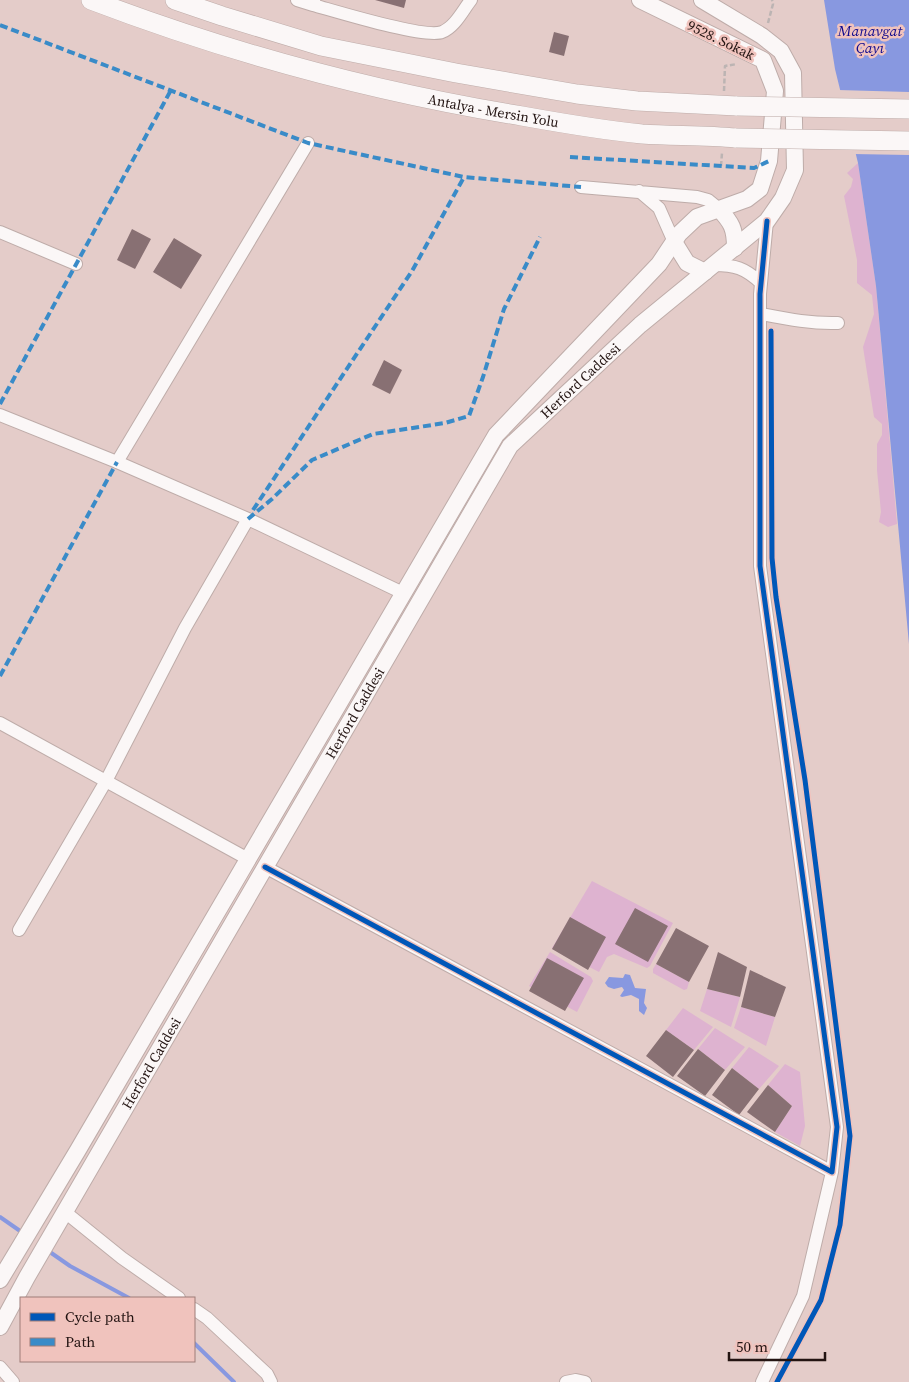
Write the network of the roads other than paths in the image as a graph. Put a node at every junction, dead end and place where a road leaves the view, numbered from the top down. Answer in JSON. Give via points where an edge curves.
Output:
{"nodes":[{"id":1,"x":91,"y":0,"type":"edge"},
{"id":2,"x":297,"y":0,"type":"edge"},
{"id":3,"x":470,"y":0,"type":"edge"},
{"id":4,"x":640,"y":0,"type":"edge"},
{"id":5,"x":702,"y":0,"type":"edge"},
{"id":6,"x":184,"y":2,"type":"edge"},
{"id":7,"x":314,"y":2,"type":"edge"},
{"id":8,"x":909,"y":109,"type":"edge"},
{"id":9,"x":909,"y":142,"type":"edge"},
{"id":10,"x":308,"y":143,"type":"dead end"},
{"id":11,"x":769,"y":162,"type":"joint"},
{"id":12,"x":796,"y":170,"type":"joint"},
{"id":13,"x":581,"y":187,"type":"dead end"},
{"id":14,"x":639,"y":191,"type":"junction"},
{"id":15,"x":719,"y":209,"type":"junction"},
{"id":16,"x":768,"y":221,"type":"junction"},
{"id":17,"x":0,"y":232,"type":"edge"},
{"id":18,"x":674,"y":242,"type":"junction"},
{"id":19,"x":734,"y":248,"type":"junction"},
{"id":20,"x":76,"y":264,"type":"dead end"},
{"id":21,"x":709,"y":268,"type":"junction"},
{"id":22,"x":761,"y":283,"type":"junction"},
{"id":23,"x":761,"y":314,"type":"junction"},
{"id":24,"x":838,"y":323,"type":"dead end"},
{"id":25,"x":0,"y":415,"type":"edge"},
{"id":26,"x":117,"y":462,"type":"junction"},
{"id":27,"x":248,"y":519,"type":"junction"},
{"id":28,"x":403,"y":593,"type":"junction"},
{"id":29,"x":0,"y":723,"type":"edge"},
{"id":30,"x":106,"y":781,"type":"junction"},
{"id":31,"x":248,"y":859,"type":"junction"},
{"id":32,"x":264,"y":867,"type":"junction"},
{"id":33,"x":19,"y":930,"type":"dead end"},
{"id":34,"x":832,"y":1172,"type":"junction"},
{"id":35,"x":64,"y":1214,"type":"junction"},
{"id":36,"x":0,"y":1280,"type":"edge"},
{"id":37,"x":177,"y":1297,"type":"edge"},
{"id":38,"x":195,"y":1310,"type":"edge"},
{"id":39,"x":0,"y":1327,"type":"edge"},
{"id":40,"x":0,"y":1367,"type":"edge"},
{"id":41,"x":13,"y":1382,"type":"edge"},
{"id":42,"x":271,"y":1382,"type":"edge"},
{"id":43,"x":566,"y":1382,"type":"edge"},
{"id":44,"x":585,"y":1382,"type":"edge"},
{"id":45,"x":762,"y":1382,"type":"edge"}],
"edges":[{"from":1,"to":9,"type":"highway","name":"Antalya - Mersin Yolu","bridge":true,"via":[[211,42],[316,73],[458,106],[641,134]]},
{"from":2,"to":7,"type":"street"},
{"from":3,"to":7,"type":"street","via":[[451,26],[442,32],[429,33],[376,22]]},
{"from":4,"to":11,"type":"main road","name":"9528. Sokak","via":[[763,60],[775,91]]},
{"from":5,"to":12,"type":"main road","name":"9528. Sokak","via":[[781,50],[793,73]]},
{"from":6,"to":8,"type":"highway","bridge":true,"via":[[321,46],[577,94],[637,101]]},
{"from":10,"to":26,"type":"street"},
{"from":11,"to":15,"type":"main road","name":"Herford Caddesi","via":[[760,189],[747,199]]},
{"from":12,"to":16,"type":"main road","name":"Herford Caddesi"},
{"from":13,"to":14,"type":"street"},
{"from":14,"to":15,"type":"street","via":[[696,197],[708,200]]},
{"from":14,"to":18,"type":"street","via":[[659,208]]},
{"from":15,"to":18,"type":"main road","name":"Herford Caddesi","via":[[697,217]]},
{"from":15,"to":19,"type":"main road","via":[[735,233]]},
{"from":16,"to":19,"type":"main road","name":"Herford Caddesi"},
{"from":16,"to":22,"type":"street"},
{"from":17,"to":20,"type":"street"},
{"from":18,"to":21,"type":"main road","via":[[687,264],[698,270]]},
{"from":18,"to":28,"type":"main road","name":"Herford Caddesi","via":[[659,264],[496,436]]},
{"from":19,"to":21,"type":"main road","name":"Herford Caddesi"},
{"from":21,"to":22,"type":"street","via":[[732,265]]},
{"from":21,"to":32,"type":"main road","name":"Herford Caddesi","via":[[640,325],[510,446]]},
{"from":22,"to":23,"type":"street"},
{"from":23,"to":24,"type":"street","via":[[793,321]]},
{"from":23,"to":34,"type":"street","via":[[760,566],[835,1118]]},
{"from":25,"to":26,"type":"street"},
{"from":26,"to":27,"type":"street"},
{"from":27,"to":28,"type":"street"},
{"from":27,"to":30,"type":"street","via":[[185,628]]},
{"from":28,"to":31,"type":"main road","name":"Herford Caddesi"},
{"from":29,"to":30,"type":"street"},
{"from":30,"to":31,"type":"street"},
{"from":30,"to":33,"type":"street"},
{"from":31,"to":36,"type":"main road","name":"Herford Caddesi"},
{"from":32,"to":34,"type":"street"},
{"from":32,"to":35,"type":"main road","name":"Herford Caddesi"},
{"from":34,"to":45,"type":"street","via":[[803,1296]]},
{"from":35,"to":37,"type":"street"},
{"from":35,"to":39,"type":"main road","name":"Herford Caddesi"},
{"from":38,"to":42,"type":"street","via":[[267,1374]]},
{"from":40,"to":41,"type":"street"},
{"from":43,"to":44,"type":"street"}]}
